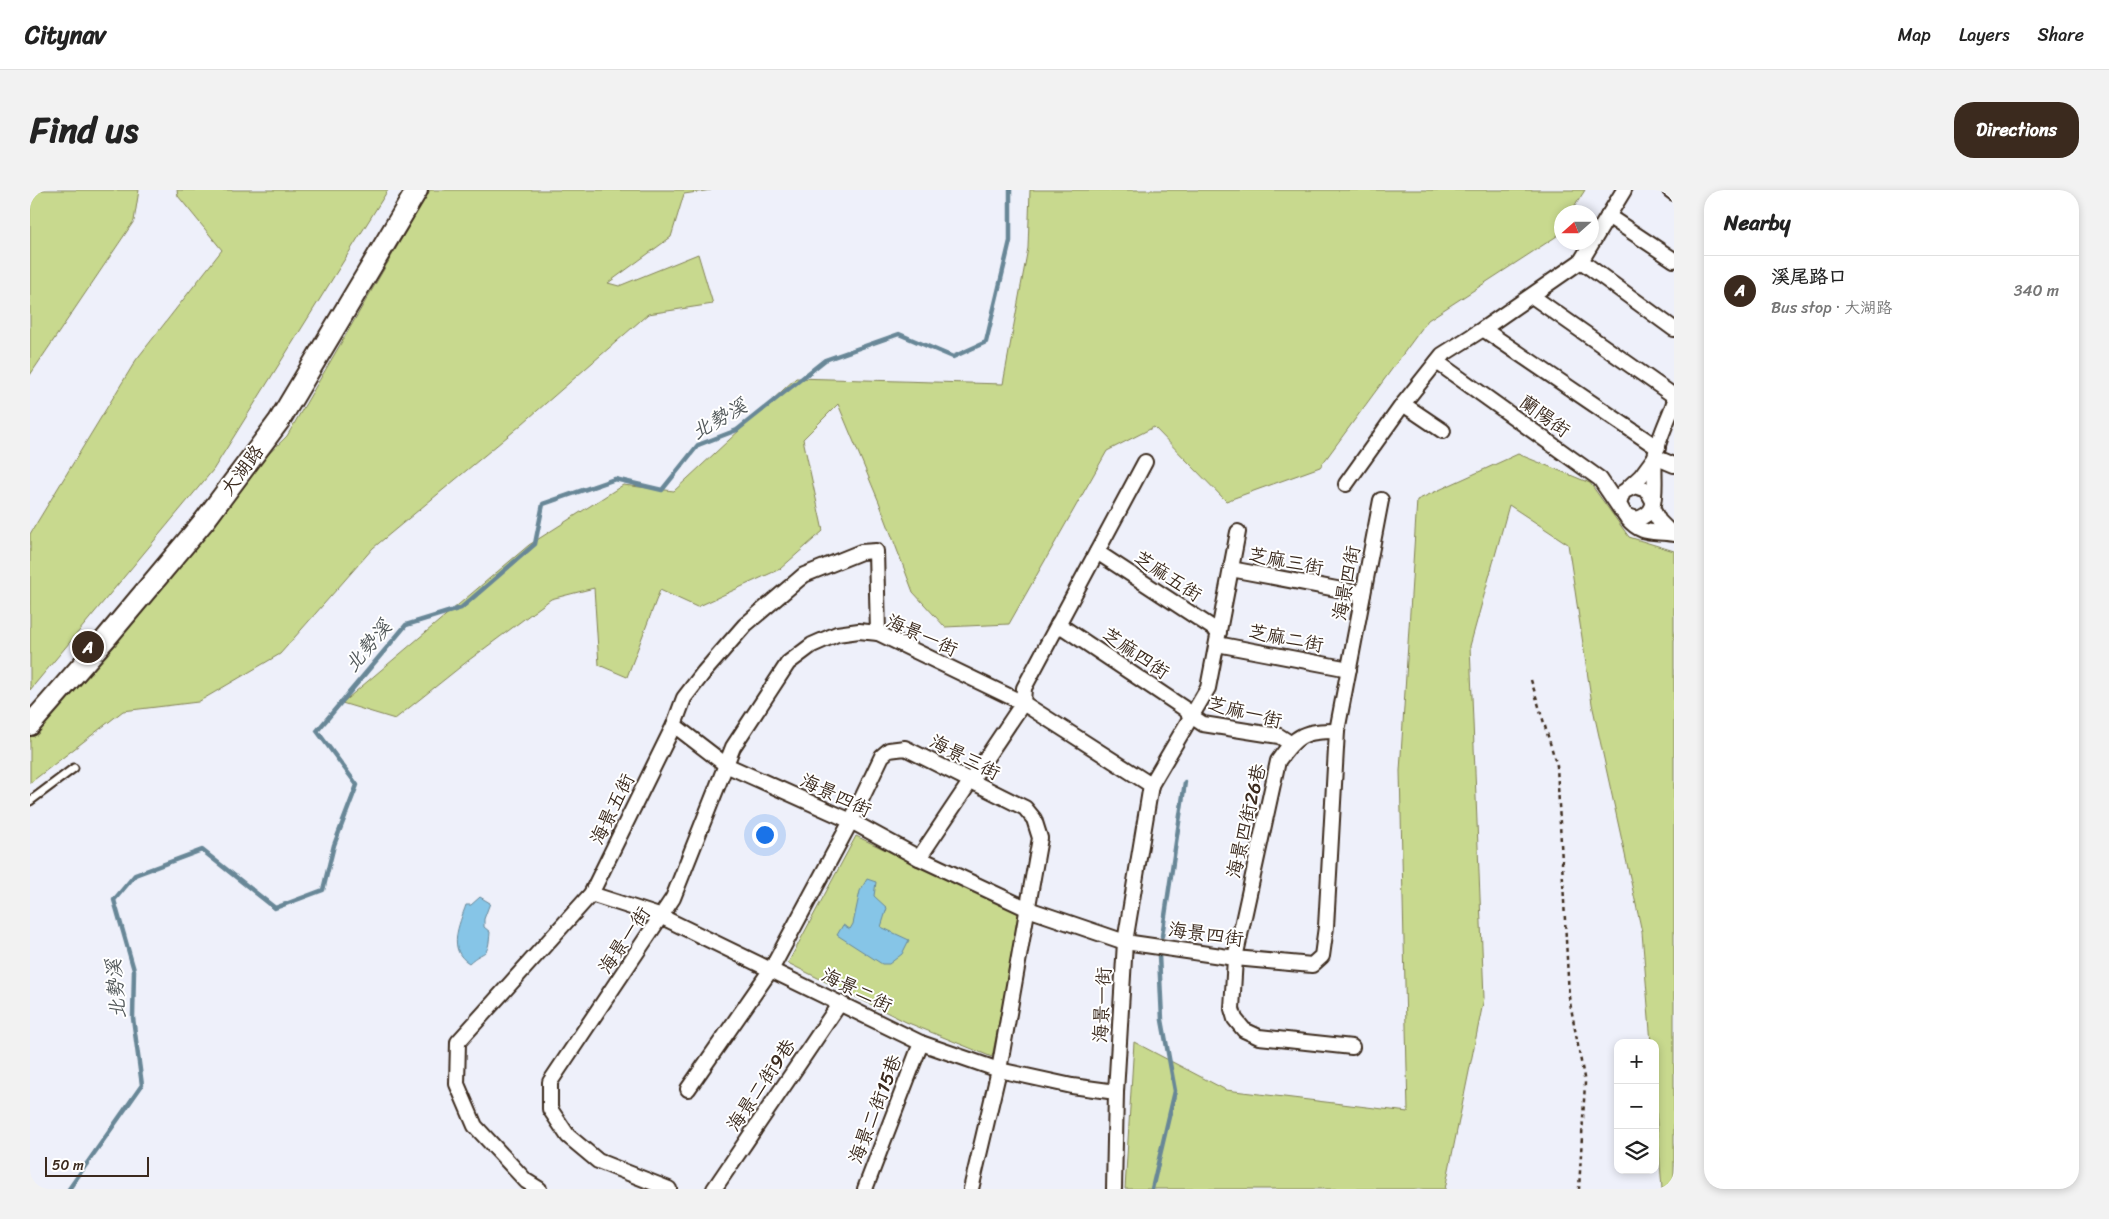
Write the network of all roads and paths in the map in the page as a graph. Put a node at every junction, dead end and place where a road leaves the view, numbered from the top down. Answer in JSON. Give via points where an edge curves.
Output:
{"nodes":[{"id":1,"x":417,"y":190,"type":"edge"},
{"id":2,"x":1624,"y":190,"type":"edge"},
{"id":3,"x":1670,"y":190,"type":"edge"},
{"id":4,"x":1674,"y":193,"type":"edge"},
{"id":5,"x":1608,"y":216,"type":"junction"},
{"id":6,"x":1674,"y":260,"type":"edge"},
{"id":7,"x":1582,"y":261,"type":"junction"},
{"id":8,"x":1532,"y":296,"type":"junction"},
{"id":9,"x":1674,"y":329,"type":"edge"},
{"id":10,"x":1483,"y":330,"type":"junction"},
{"id":11,"x":1437,"y":362,"type":"junction"},
{"id":12,"x":1674,"y":396,"type":"edge"},
{"id":13,"x":1674,"y":402,"type":"edge"},
{"id":14,"x":1403,"y":404,"type":"junction"},
{"id":15,"x":1443,"y":432,"type":"dead end"},
{"id":16,"x":1656,"y":452,"type":"junction"},
{"id":17,"x":1145,"y":462,"type":"dead end"},
{"id":18,"x":1674,"y":465,"type":"edge"},
{"id":19,"x":1346,"y":484,"type":"dead end"},
{"id":20,"x":1628,"y":488,"type":"junction"},
{"id":21,"x":1380,"y":500,"type":"dead end"},
{"id":22,"x":1652,"y":504,"type":"junction"},
{"id":23,"x":1623,"y":513,"type":"junction"},
{"id":24,"x":1238,"y":532,"type":"dead end"},
{"id":25,"x":1673,"y":534,"type":"edge"},
{"id":26,"x":1097,"y":552,"type":"junction"},
{"id":27,"x":1231,"y":569,"type":"junction"},
{"id":28,"x":1363,"y":594,"type":"junction"},
{"id":29,"x":1058,"y":624,"type":"junction"},
{"id":30,"x":878,"y":634,"type":"junction"},
{"id":31,"x":1218,"y":638,"type":"junction"},
{"id":32,"x":1349,"y":669,"type":"junction"},
{"id":33,"x":1531,"y":680,"type":"dead end"},
{"id":34,"x":1023,"y":703,"type":"junction"},
{"id":35,"x":1191,"y":716,"type":"junction"},
{"id":36,"x":30,"y":724,"type":"edge"},
{"id":37,"x":674,"y":724,"type":"junction"},
{"id":38,"x":1337,"y":731,"type":"junction"},
{"id":39,"x":1290,"y":743,"type":"junction"},
{"id":40,"x":726,"y":764,"type":"junction"},
{"id":41,"x":74,"y":768,"type":"dead end"},
{"id":42,"x":970,"y":782,"type":"junction"},
{"id":43,"x":1151,"y":785,"type":"junction"},
{"id":44,"x":30,"y":801,"type":"edge"},
{"id":45,"x":851,"y":821,"type":"junction"},
{"id":46,"x":919,"y":858,"type":"junction"},
{"id":47,"x":591,"y":894,"type":"junction"},
{"id":48,"x":1028,"y":909,"type":"junction"},
{"id":49,"x":662,"y":917,"type":"junction"},
{"id":50,"x":1125,"y":942,"type":"junction"},
{"id":51,"x":1235,"y":958,"type":"junction"},
{"id":52,"x":772,"y":968,"type":"junction"},
{"id":53,"x":840,"y":1003,"type":"junction"},
{"id":54,"x":921,"y":1043,"type":"junction"},
{"id":55,"x":1352,"y":1047,"type":"dead end"},
{"id":56,"x":999,"y":1070,"type":"junction"},
{"id":57,"x":688,"y":1089,"type":"dead end"},
{"id":58,"x":1116,"y":1092,"type":"junction"},
{"id":59,"x":539,"y":1189,"type":"edge"},
{"id":60,"x":669,"y":1189,"type":"edge"},
{"id":61,"x":714,"y":1189,"type":"edge"},
{"id":62,"x":865,"y":1189,"type":"edge"},
{"id":63,"x":971,"y":1189,"type":"edge"},
{"id":64,"x":1114,"y":1189,"type":"edge"},
{"id":65,"x":1579,"y":1189,"type":"edge"}],
"edges":[{"from":1,"to":36,"type":"street","name":"大湖路","via":[[279,421],[205,520]]},
{"from":2,"to":5,"type":"street"},
{"from":3,"to":4,"type":"street"},
{"from":5,"to":6,"type":"street"},
{"from":5,"to":7,"type":"street"},
{"from":7,"to":8,"type":"street"},
{"from":7,"to":9,"type":"street"},
{"from":8,"to":10,"type":"street"},
{"from":8,"to":12,"type":"street"},
{"from":10,"to":11,"type":"street","via":[[1442,355]]},
{"from":10,"to":16,"type":"street","name":"蘭陽街"},
{"from":11,"to":14,"type":"street"},
{"from":11,"to":23,"type":"street","name":"蘭陽街","via":[[1600,479]]},
{"from":13,"to":16,"type":"street"},
{"from":14,"to":15,"type":"street"},
{"from":14,"to":19,"type":"street"},
{"from":16,"to":18,"type":"street","name":"蘭陽街"},
{"from":16,"to":20,"type":"street","via":[[1641,476]]},
{"from":16,"to":22,"type":"street"},
{"from":17,"to":26,"type":"street"},
{"from":20,"to":22,"type":"street","name":"蘭陽街","via":[[1641,486],[1647,490]]},
{"from":20,"to":23,"type":"street","via":[[1620,497]]},
{"from":21,"to":28,"type":"street","name":"海景四街"},
{"from":22,"to":23,"type":"street","via":[[1649,513],[1637,519]]},
{"from":22,"to":25,"type":"street","name":"蘭陽街","via":[[1659,521]]},
{"from":23,"to":25,"type":"street","name":"蘭陽街","via":[[1648,533]]},
{"from":24,"to":27,"type":"street"},
{"from":26,"to":29,"type":"street"},
{"from":26,"to":31,"type":"street","name":"芝麻五街"},
{"from":27,"to":28,"type":"street","name":"芝麻三街"},
{"from":27,"to":31,"type":"street"},
{"from":28,"to":32,"type":"street","name":"海景四街"},
{"from":29,"to":34,"type":"street","via":[[1024,688]]},
{"from":29,"to":35,"type":"street","name":"芝麻四街"},
{"from":30,"to":34,"type":"street","name":"海景一街"},
{"from":30,"to":37,"type":"street","name":"海景五街","via":[[876,551],[861,552],[804,575],[745,625],[684,698]]},
{"from":30,"to":40,"type":"street","name":"海景一街","via":[[859,631],[837,634],[812,645],[788,663],[733,747]]},
{"from":31,"to":32,"type":"street","name":"芝麻二街"},
{"from":31,"to":35,"type":"street","via":[[1208,688]]},
{"from":32,"to":38,"type":"street","name":"海景四街"},
{"from":33,"to":65,"type":"path","via":[[1557,766],[1569,998],[1585,1083]]},
{"from":34,"to":42,"type":"street"},
{"from":34,"to":43,"type":"street","name":"海景一街"},
{"from":35,"to":39,"type":"street","name":"芝麻一街","via":[[1203,724],[1279,736]]},
{"from":35,"to":43,"type":"street"},
{"from":37,"to":40,"type":"street","name":"海景四街"},
{"from":37,"to":47,"type":"street","name":"海景五街"},
{"from":38,"to":39,"type":"street","via":[[1314,731]]},
{"from":38,"to":51,"type":"street","name":"海景四街","via":[[1322,956],[1312,965]]},
{"from":39,"to":51,"type":"street","name":"海景四街26巷","via":[[1278,761]]},
{"from":40,"to":45,"type":"street","name":"海景四街"},
{"from":40,"to":49,"type":"street","name":"海景一街","via":[[673,898]]},
{"from":41,"to":44,"type":"lane"},
{"from":42,"to":45,"type":"street","name":"海景三街","via":[[905,748],[889,750],[882,756]]},
{"from":42,"to":46,"type":"street"},
{"from":42,"to":48,"type":"street","name":"海景三街","via":[[1025,808],[1034,819],[1040,838]]},
{"from":43,"to":50,"type":"street","name":"海景一街"},
{"from":45,"to":46,"type":"street","name":"海景四街"},
{"from":45,"to":52,"type":"street","name":"海景三街"},
{"from":46,"to":48,"type":"street","name":"海景四街"},
{"from":47,"to":49,"type":"street","name":"海景二街"},
{"from":47,"to":59,"type":"street","name":"海景五街","via":[[458,1042],[457,1084],[475,1126],[526,1182]]},
{"from":48,"to":50,"type":"street","name":"海景四街"},
{"from":48,"to":56,"type":"street","name":"海景三街"},
{"from":49,"to":52,"type":"street","name":"海景二街"},
{"from":49,"to":60,"type":"street","name":"海景一街","via":[[550,1082],[550,1110],[568,1136],[598,1161]]},
{"from":50,"to":51,"type":"street","name":"海景四街"},
{"from":50,"to":58,"type":"street","name":"海景一街"},
{"from":51,"to":55,"type":"street","name":"海景四街26巷","via":[[1232,1009],[1235,1020],[1244,1030],[1259,1037]]},
{"from":52,"to":53,"type":"street","name":"海景二街"},
{"from":52,"to":57,"type":"street","name":"海景三街"},
{"from":53,"to":54,"type":"street","name":"海景二街"},
{"from":53,"to":61,"type":"street","name":"海景二街9巷"},
{"from":54,"to":56,"type":"street","name":"海景二街"},
{"from":54,"to":62,"type":"street","name":"海景二街15巷"},
{"from":56,"to":58,"type":"street","name":"海景二街"},
{"from":56,"to":63,"type":"street","name":"海景三街"},
{"from":58,"to":64,"type":"street","name":"海景一街"}]}
